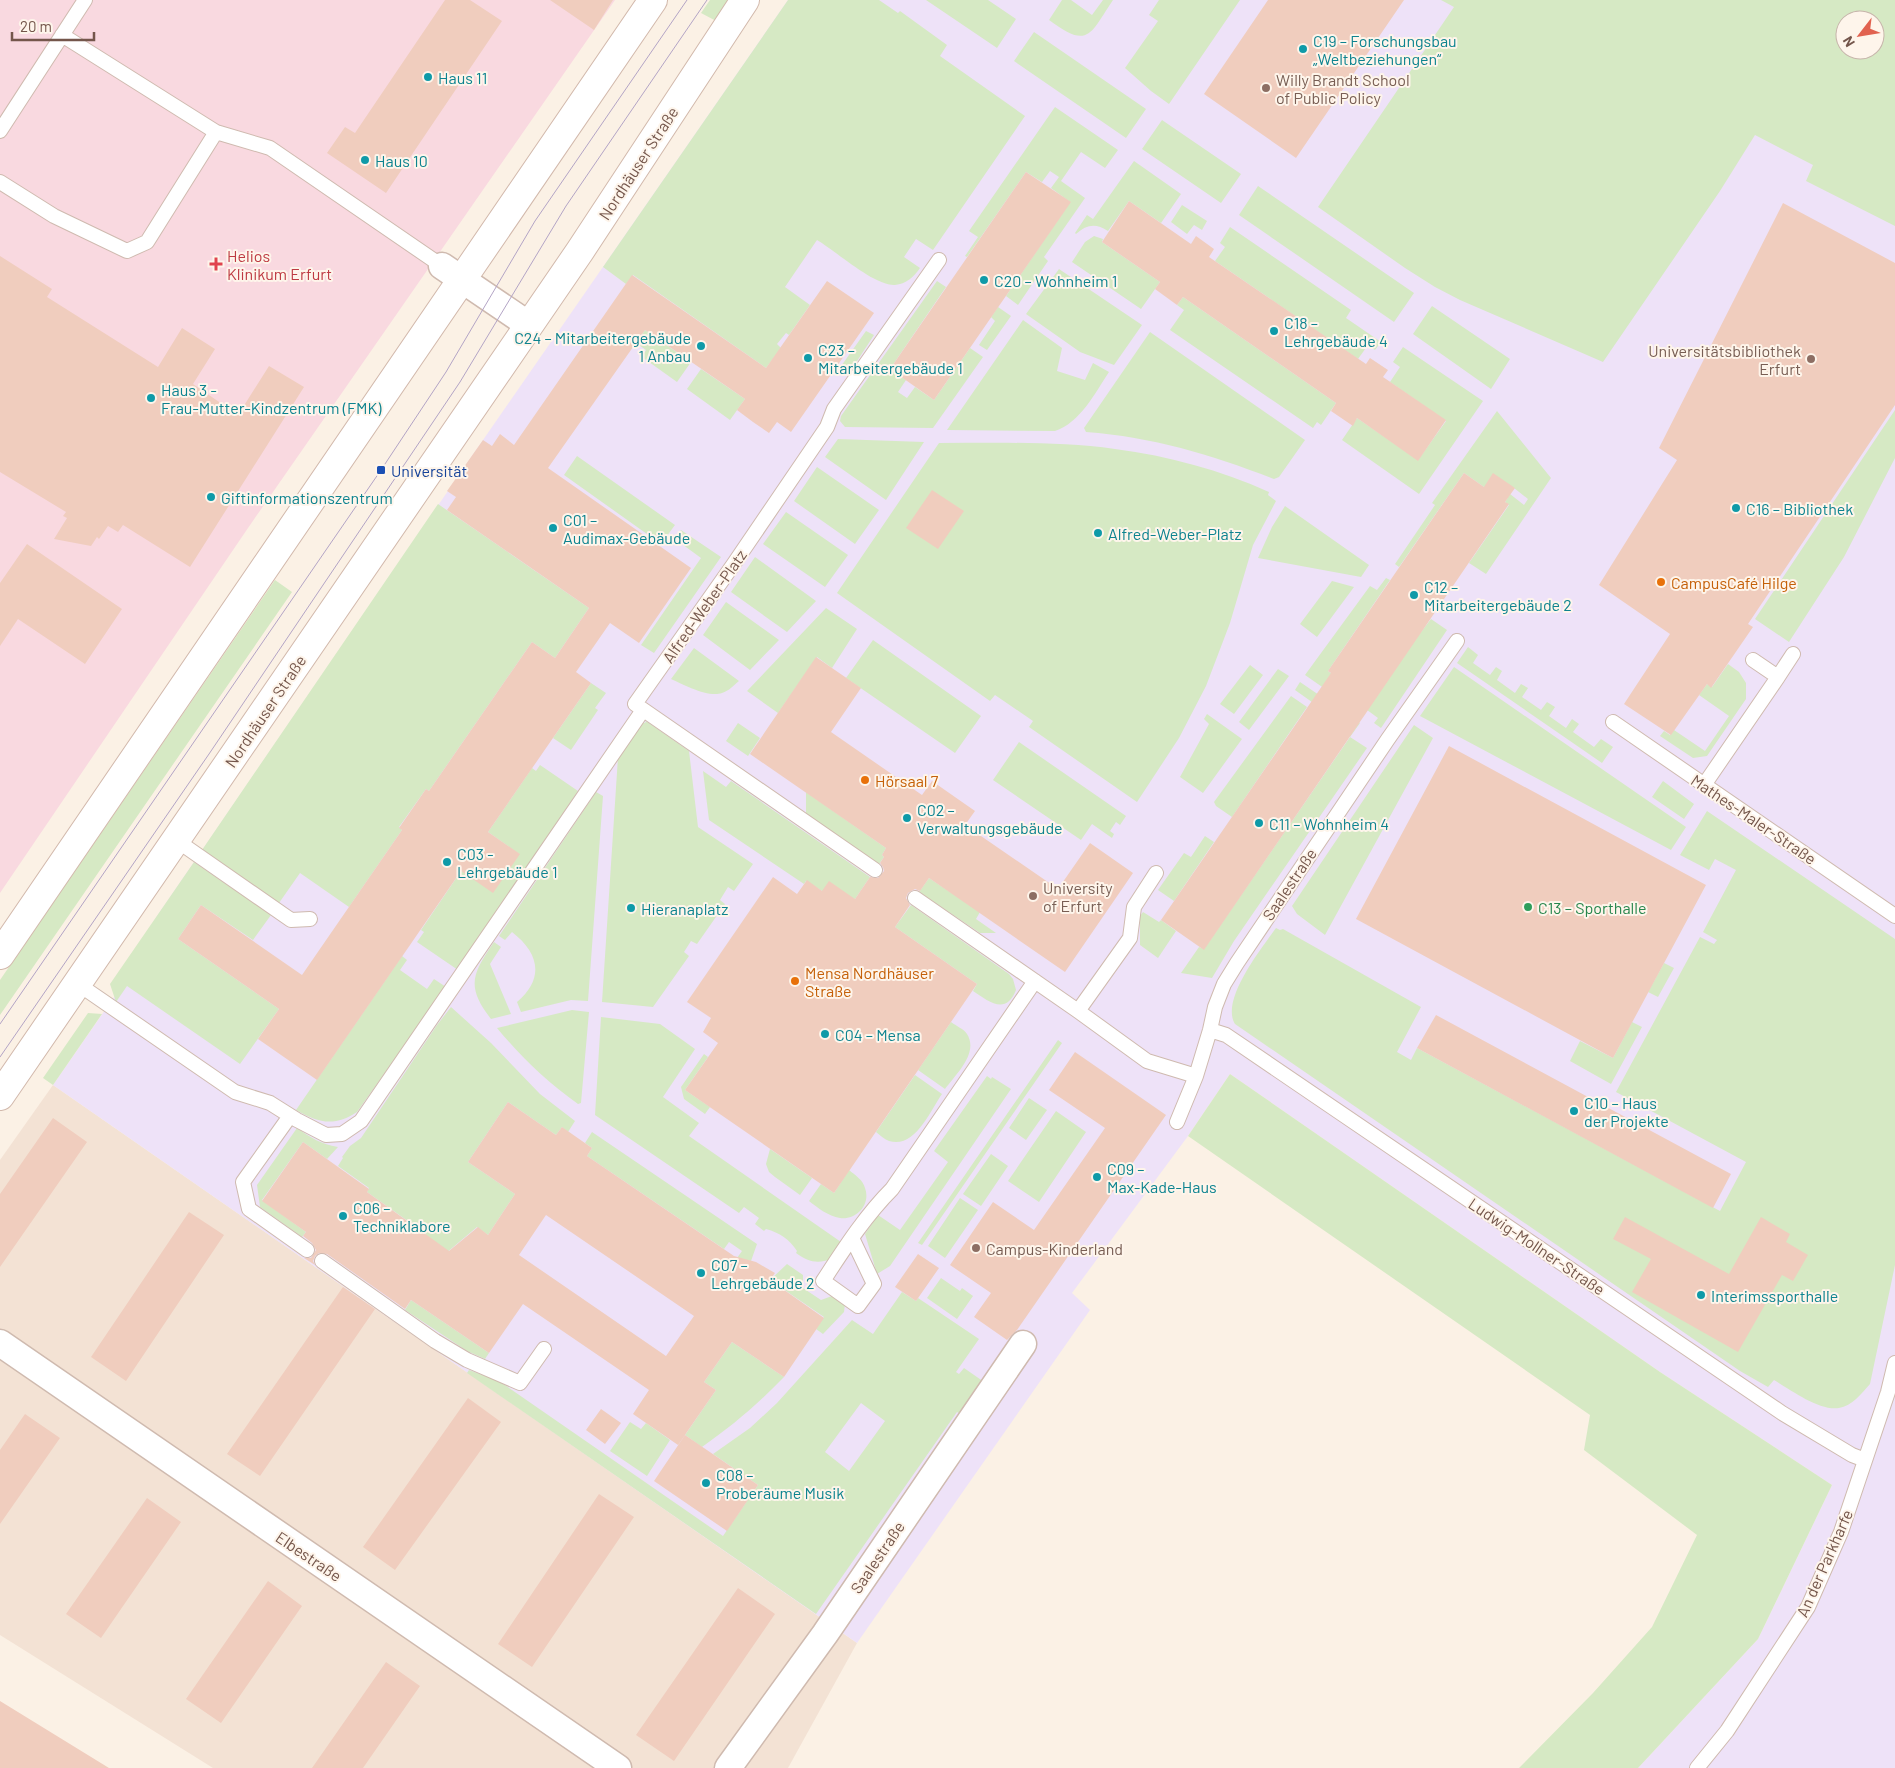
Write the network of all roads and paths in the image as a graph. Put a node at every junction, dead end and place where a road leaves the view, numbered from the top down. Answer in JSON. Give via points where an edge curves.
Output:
{"nodes":[{"id":1,"x":85,"y":0,"type":"edge"},
{"id":2,"x":653,"y":0,"type":"edge"},
{"id":3,"x":745,"y":0,"type":"edge"},
{"id":4,"x":62,"y":35,"type":"junction"},
{"id":5,"x":0,"y":131,"type":"edge"},
{"id":6,"x":216,"y":132,"type":"junction"},
{"id":7,"x":0,"y":182,"type":"edge"},
{"id":8,"x":939,"y":260,"type":"dead end"},
{"id":9,"x":452,"y":273,"type":"junction"},
{"id":10,"x":529,"y":325,"type":"junction"},
{"id":11,"x":1457,"y":641,"type":"dead end"},
{"id":12,"x":1792,"y":654,"type":"dead end"},
{"id":13,"x":1753,"y":660,"type":"dead end"},
{"id":14,"x":1778,"y":677,"type":"junction"},
{"id":15,"x":639,"y":707,"type":"junction"},
{"id":16,"x":1613,"y":722,"type":"dead end"},
{"id":17,"x":1704,"y":785,"type":"junction"},
{"id":18,"x":176,"y":840,"type":"junction"},
{"id":19,"x":875,"y":870,"type":"dead end"},
{"id":20,"x":1156,"y":873,"type":"dead end"},
{"id":21,"x":915,"y":898,"type":"dead end"},
{"id":22,"x":1895,"y":916,"type":"edge"},
{"id":23,"x":310,"y":918,"type":"dead end"},
{"id":24,"x":0,"y":956,"type":"edge"},
{"id":25,"x":1035,"y":981,"type":"junction"},
{"id":26,"x":78,"y":984,"type":"junction"},
{"id":27,"x":1078,"y":1011,"type":"junction"},
{"id":28,"x":1210,"y":1030,"type":"junction"},
{"id":29,"x":1196,"y":1076,"type":"junction"},
{"id":30,"x":0,"y":1096,"type":"edge"},
{"id":31,"x":290,"y":1116,"type":"junction"},
{"id":32,"x":1177,"y":1122,"type":"dead end"},
{"id":33,"x":852,"y":1238,"type":"junction"},
{"id":34,"x":307,"y":1250,"type":"dead end"},
{"id":35,"x":322,"y":1261,"type":"dead end"},
{"id":36,"x":0,"y":1343,"type":"edge"},
{"id":37,"x":1023,"y":1344,"type":"dead end"},
{"id":38,"x":544,"y":1349,"type":"dead end"},
{"id":39,"x":1895,"y":1363,"type":"edge"},
{"id":40,"x":1864,"y":1460,"type":"junction"},
{"id":41,"x":618,"y":1768,"type":"edge"},
{"id":42,"x":728,"y":1768,"type":"edge"},
{"id":43,"x":1697,"y":1768,"type":"edge"}],
"edges":[{"from":1,"to":4,"type":"lane"},
{"from":2,"to":9,"type":"main road"},
{"from":3,"to":10,"type":"main road","name":"Nordhäuser Straße"},
{"from":4,"to":5,"type":"lane"},
{"from":4,"to":6,"type":"lane"},
{"from":6,"to":7,"type":"lane","via":[[147,242],[127,251],[54,216]]},
{"from":6,"to":9,"type":"lane","via":[[270,148]]},
{"from":8,"to":15,"type":"lane","name":"Alfred-Weber-Platz","via":[[834,409],[827,427]]},
{"from":9,"to":10,"type":"street"},
{"from":9,"to":24,"type":"main road"},
{"from":10,"to":18,"type":"main road","name":"Nordhäuser Straße"},
{"from":11,"to":28,"type":"lane","name":"Saalestraße","via":[[1237,963],[1224,984]]},
{"from":12,"to":14,"type":"lane"},
{"from":13,"to":14,"type":"lane"},
{"from":14,"to":17,"type":"lane"},
{"from":15,"to":19,"type":"lane"},
{"from":15,"to":31,"type":"lane","via":[[361,1121],[342,1134],[326,1135]]},
{"from":16,"to":17,"type":"lane","name":"Mathes-Maler-Straße"},
{"from":17,"to":22,"type":"lane","name":"Mathes-Maler-Straße"},
{"from":18,"to":23,"type":"lane","via":[[291,920]]},
{"from":18,"to":26,"type":"main road","name":"Nordhäuser Straße"},
{"from":20,"to":27,"type":"lane","via":[[1134,907],[1130,938]]},
{"from":21,"to":25,"type":"lane"},
{"from":25,"to":27,"type":"lane"},
{"from":25,"to":33,"type":"lane","via":[[892,1189]]},
{"from":26,"to":30,"type":"main road","name":"Nordhäuser Straße"},
{"from":26,"to":31,"type":"lane","via":[[234,1092],[270,1103]]},
{"from":27,"to":29,"type":"lane","via":[[1147,1061]]},
{"from":28,"to":29,"type":"lane","name":"Saalestraße"},
{"from":28,"to":40,"type":"lane","name":"Ludwig-Mollner-Straße","via":[[1226,1035],[1782,1414]]},
{"from":29,"to":32,"type":"lane","name":"Saalestraße"},
{"from":31,"to":34,"type":"lane","via":[[243,1182],[249,1209]]},
{"from":33,"to":33,"type":"lane","via":[[823,1281],[858,1306],[874,1284]]},
{"from":35,"to":38,"type":"lane","via":[[435,1341],[467,1360],[520,1383]]},
{"from":36,"to":41,"type":"street","name":"Elbestraße"},
{"from":37,"to":42,"type":"street","name":"Saalestraße","via":[[825,1634]]},
{"from":39,"to":40,"type":"lane","name":"An der Parkharfe"},
{"from":40,"to":43,"type":"lane","name":"An der Parkharfe","via":[[1841,1532],[1808,1607],[1727,1731]]}]}
